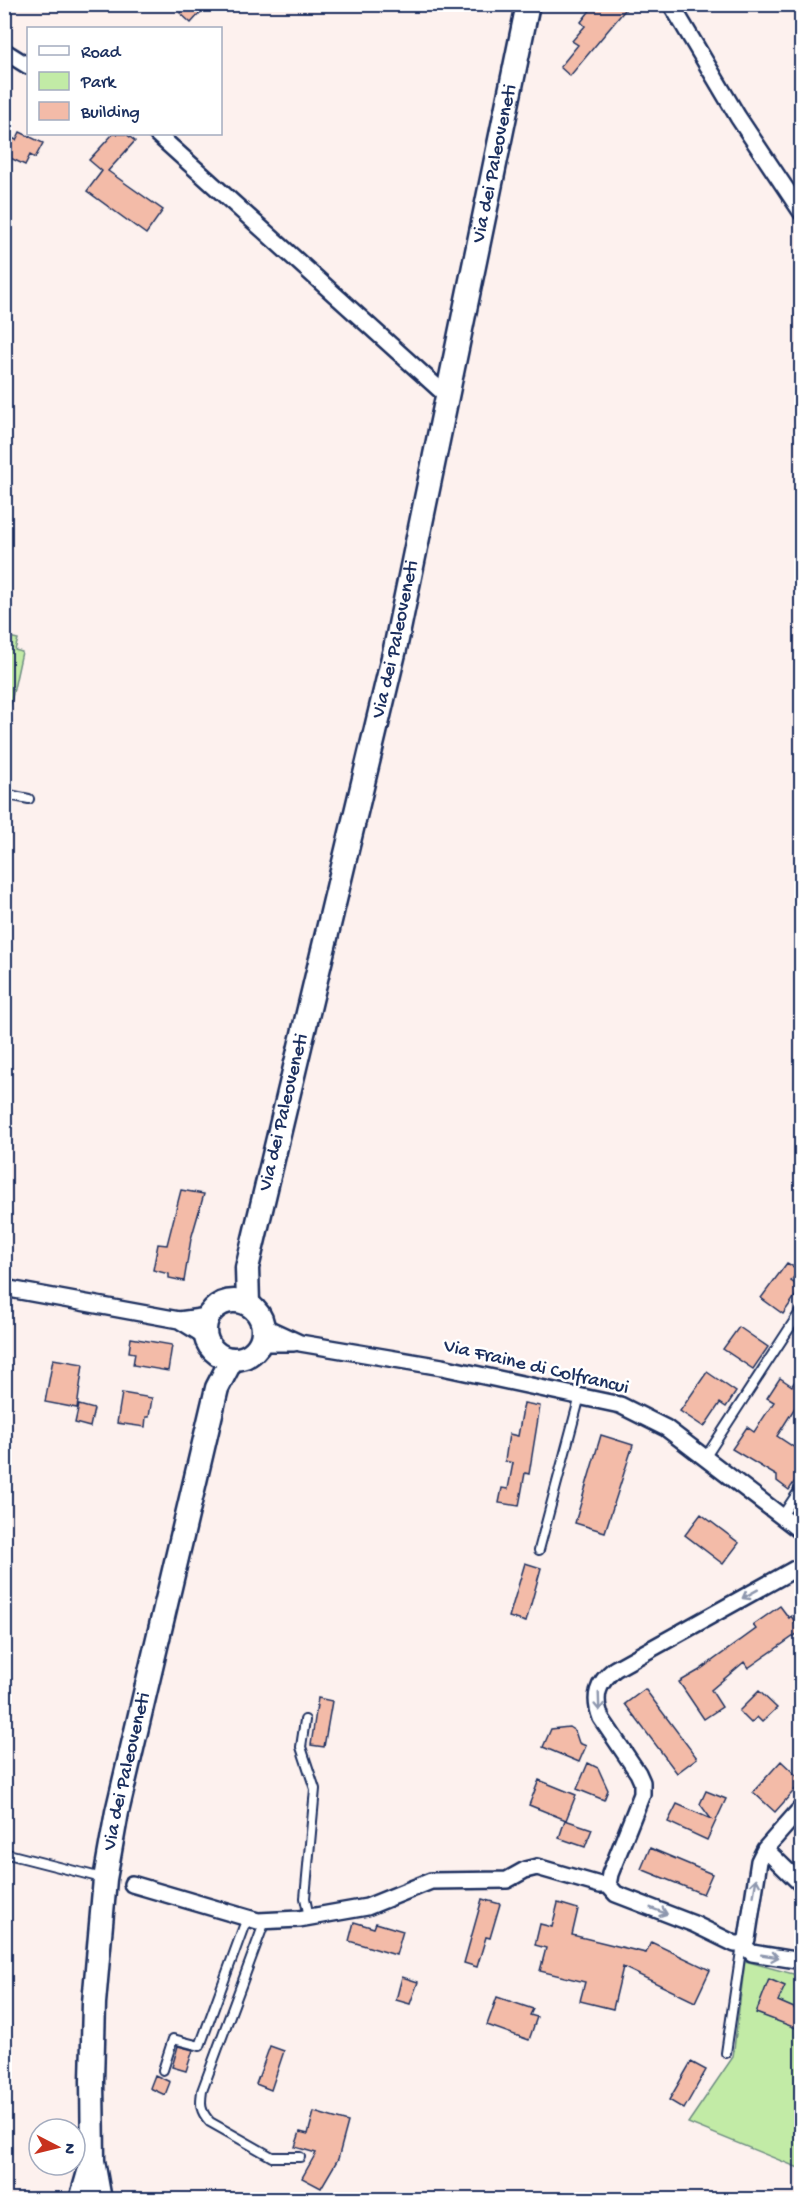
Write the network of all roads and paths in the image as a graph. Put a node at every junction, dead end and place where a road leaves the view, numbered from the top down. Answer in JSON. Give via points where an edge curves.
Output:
{"nodes":[{"id":1,"x":528,"y":4,"type":"edge"},
{"id":2,"x":671,"y":4,"type":"edge"},
{"id":3,"x":4,"y":51,"type":"edge"},
{"id":4,"x":27,"y":65,"type":"edge"},
{"id":5,"x":159,"y":135,"type":"edge"},
{"id":6,"x":801,"y":213,"type":"edge"},
{"id":7,"x":448,"y":397,"type":"junction"},
{"id":8,"x":4,"y":794,"type":"edge"},
{"id":9,"x":29,"y":799,"type":"dead end"},
{"id":10,"x":4,"y":1288,"type":"edge"},
{"id":11,"x":239,"y":1302,"type":"junction"},
{"id":12,"x":801,"y":1309,"type":"edge"},
{"id":13,"x":262,"y":1334,"type":"junction"},
{"id":14,"x":215,"y":1341,"type":"junction"},
{"id":15,"x":580,"y":1396,"type":"junction"},
{"id":16,"x":705,"y":1458,"type":"junction"},
{"id":17,"x":801,"y":1486,"type":"edge"},
{"id":18,"x":782,"y":1516,"type":"junction"},
{"id":19,"x":801,"y":1533,"type":"edge"},
{"id":20,"x":539,"y":1550,"type":"dead end"},
{"id":21,"x":801,"y":1565,"type":"edge"},
{"id":22,"x":305,"y":1720,"type":"dead end"},
{"id":23,"x":801,"y":1807,"type":"edge"},
{"id":24,"x":765,"y":1849,"type":"junction"},
{"id":25,"x":4,"y":1853,"type":"edge"},
{"id":26,"x":105,"y":1879,"type":"junction"},
{"id":27,"x":132,"y":1884,"type":"dead end"},
{"id":28,"x":609,"y":1885,"type":"junction"},
{"id":29,"x":801,"y":1885,"type":"edge"},
{"id":30,"x":309,"y":1917,"type":"junction"},
{"id":31,"x":258,"y":1920,"type":"junction"},
{"id":32,"x":742,"y":1944,"type":"junction"},
{"id":33,"x":801,"y":1961,"type":"edge"},
{"id":34,"x":726,"y":2052,"type":"dead end"},
{"id":35,"x":163,"y":2070,"type":"dead end"},
{"id":36,"x":300,"y":2157,"type":"dead end"},
{"id":37,"x":93,"y":2161,"type":"junction"},
{"id":38,"x":81,"y":2199,"type":"edge"},
{"id":39,"x":100,"y":2199,"type":"edge"}],
"edges":[{"from":1,"to":7,"type":"main road","name":"Via dei Paleoveneti"},
{"from":2,"to":6,"type":"street"},
{"from":3,"to":4,"type":"street"},
{"from":5,"to":7,"type":"street"},
{"from":7,"to":11,"type":"main road","name":"Via dei Paleoveneti","via":[[395,649]]},
{"from":8,"to":9,"type":"lane"},
{"from":10,"to":14,"type":"street","via":[[179,1320]]},
{"from":11,"to":13,"type":"main road","via":[[256,1310]]},
{"from":11,"to":14,"type":"main road","name":"Via dei Paleoveneti","via":[[221,1303]]},
{"from":12,"to":16,"type":"lane"},
{"from":13,"to":14,"type":"main road","via":[[249,1355]]},
{"from":13,"to":15,"type":"street","name":"Via Fraine di Colfrancui"},
{"from":14,"to":26,"type":"main road","name":"Via dei Paleoveneti","via":[[217,1388],[117,1812]]},
{"from":15,"to":16,"type":"street","name":"Via Fraine di Colfrancui","via":[[620,1405],[666,1428]]},
{"from":15,"to":20,"type":"lane"},
{"from":16,"to":18,"type":"street","name":"Via Fraine di Colfrancui"},
{"from":17,"to":18,"type":"lane"},
{"from":18,"to":19,"type":"street","name":"Via Fraine di Colfrancui"},
{"from":21,"to":28,"type":"street","one_way":true,"via":[[604,1678],[597,1708],[642,1782],[642,1794]]},
{"from":22,"to":30,"type":"lane","via":[[301,1747],[315,1789],[305,1898]]},
{"from":23,"to":24,"type":"street"},
{"from":24,"to":29,"type":"street"},
{"from":32,"to":24,"type":"street","one_way":true,"via":[[747,1939],[759,1861]]},
{"from":25,"to":26,"type":"lane"},
{"from":26,"to":37,"type":"main road","name":"Via dei Paleoveneti","via":[[94,2003]]},
{"from":27,"to":31,"type":"street"},
{"from":28,"to":30,"type":"street","via":[[537,1867],[507,1880],[430,1881],[367,1907]]},
{"from":28,"to":32,"type":"street","one_way":true,"via":[[616,1894]]},
{"from":30,"to":31,"type":"street"},
{"from":31,"to":35,"type":"lane","via":[[244,1926],[200,2046],[173,2039]]},
{"from":31,"to":36,"type":"lane","via":[[200,2106],[210,2122],[272,2157]]},
{"from":32,"to":33,"type":"street","one_way":true,"via":[[752,1953]]},
{"from":32,"to":34,"type":"lane"},
{"from":37,"to":38,"type":"main road","name":"Via dei Paleoveneti"},
{"from":37,"to":39,"type":"main road","name":"Via dei Paleoveneti"}]}
